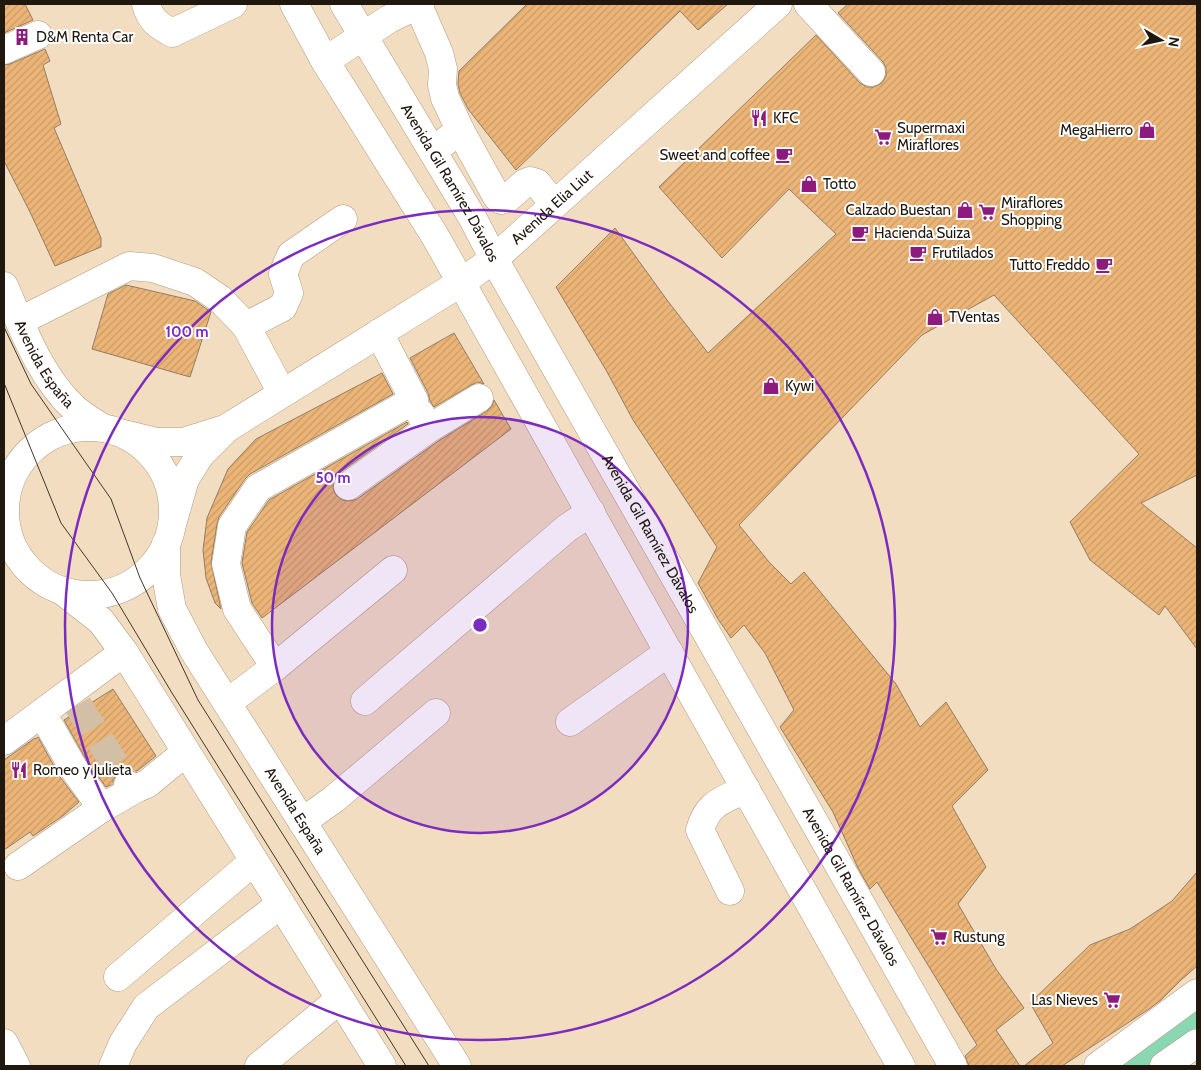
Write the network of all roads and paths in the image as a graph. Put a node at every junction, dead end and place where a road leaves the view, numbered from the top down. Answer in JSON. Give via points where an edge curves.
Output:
{"nodes":[{"id":1,"x":146,"y":4,"type":"edge"},
{"id":2,"x":232,"y":4,"type":"edge"},
{"id":3,"x":294,"y":4,"type":"edge"},
{"id":4,"x":344,"y":4,"type":"edge"},
{"id":5,"x":419,"y":4,"type":"edge"},
{"id":6,"x":778,"y":4,"type":"edge"},
{"id":7,"x":808,"y":4,"type":"edge"},
{"id":8,"x":38,"y":35,"type":"dead end"},
{"id":9,"x":363,"y":36,"type":"junction"},
{"id":10,"x":4,"y":50,"type":"edge"},
{"id":11,"x":326,"y":61,"type":"junction"},
{"id":12,"x":872,"y":72,"type":"dead end"},
{"id":13,"x":460,"y":130,"type":"junction"},
{"id":14,"x":433,"y":151,"type":"junction"},
{"id":15,"x":475,"y":157,"type":"junction"},
{"id":16,"x":449,"y":179,"type":"junction"},
{"id":17,"x":554,"y":204,"type":"junction"},
{"id":18,"x":343,"y":219,"type":"dead end"},
{"id":19,"x":494,"y":259,"type":"junction"},
{"id":20,"x":460,"y":282,"type":"junction"},
{"id":21,"x":4,"y":286,"type":"edge"},
{"id":22,"x":20,"y":321,"type":"junction"},
{"id":23,"x":246,"y":326,"type":"junction"},
{"id":24,"x":379,"y":333,"type":"junction"},
{"id":25,"x":282,"y":393,"type":"junction"},
{"id":26,"x":479,"y":398,"type":"dead end"},
{"id":27,"x":414,"y":400,"type":"junction"},
{"id":28,"x":227,"y":428,"type":"junction"},
{"id":29,"x":428,"y":429,"type":"junction"},
{"id":30,"x":112,"y":430,"type":"junction"},
{"id":31,"x":4,"y":461,"type":"edge"},
{"id":32,"x":348,"y":486,"type":"dead end"},
{"id":33,"x":591,"y":512,"type":"junction"},
{"id":34,"x":5,"y":513,"type":"edge"},
{"id":35,"x":170,"y":532,"type":"junction"},
{"id":36,"x":393,"y":570,"type":"dead end"},
{"id":37,"x":64,"y":592,"type":"junction"},
{"id":38,"x":124,"y":652,"type":"junction"},
{"id":39,"x":669,"y":652,"type":"junction"},
{"id":40,"x":275,"y":667,"type":"junction"},
{"id":41,"x":366,"y":700,"type":"dead end"},
{"id":42,"x":227,"y":703,"type":"junction"},
{"id":43,"x":42,"y":713,"type":"junction"},
{"id":44,"x":436,"y":713,"type":"dead end"},
{"id":45,"x":570,"y":722,"type":"dead end"},
{"id":46,"x":4,"y":741,"type":"edge"},
{"id":47,"x":186,"y":752,"type":"junction"},
{"id":48,"x":746,"y":789,"type":"junction"},
{"id":49,"x":102,"y":808,"type":"junction"},
{"id":50,"x":302,"y":822,"type":"junction"},
{"id":51,"x":254,"y":861,"type":"junction"},
{"id":52,"x":18,"y":866,"type":"dead end"},
{"id":53,"x":730,"y":891,"type":"dead end"},
{"id":54,"x":281,"y":904,"type":"junction"},
{"id":55,"x":118,"y":977,"type":"dead end"},
{"id":56,"x":1197,"y":993,"type":"edge"},
{"id":57,"x":340,"y":999,"type":"junction"},
{"id":58,"x":4,"y":1043,"type":"edge"},
{"id":59,"x":1197,"y":1043,"type":"edge"},
{"id":60,"x":16,"y":1066,"type":"edge"},
{"id":61,"x":113,"y":1066,"type":"edge"},
{"id":62,"x":259,"y":1066,"type":"edge"},
{"id":63,"x":382,"y":1066,"type":"edge"},
{"id":64,"x":457,"y":1066,"type":"edge"},
{"id":65,"x":901,"y":1066,"type":"edge"},
{"id":66,"x":953,"y":1066,"type":"edge"},
{"id":67,"x":1098,"y":1066,"type":"edge"},
{"id":68,"x":1164,"y":1066,"type":"edge"}],
"edges":[{"from":1,"to":2,"type":"main road","via":[[156,24],[172,33]]},
{"from":3,"to":11,"type":"main road"},
{"from":4,"to":9,"type":"main road","name":"Avenida Gil Ramírez Dávalos"},
{"from":5,"to":9,"type":"main road"},
{"from":5,"to":13,"type":"main road","via":[[439,52],[445,98]]},
{"from":6,"to":17,"type":"main road","name":"Avenida Elia Liut"},
{"from":7,"to":12,"type":"main road"},
{"from":8,"to":10,"type":"main road"},
{"from":9,"to":11,"type":"main road"},
{"from":9,"to":14,"type":"main road","name":"Avenida Gil Ramírez Dávalos"},
{"from":11,"to":20,"type":"main road"},
{"from":13,"to":14,"type":"main road"},
{"from":13,"to":15,"type":"main road"},
{"from":14,"to":16,"type":"main road","name":"Avenida Gil Ramírez Dávalos"},
{"from":15,"to":16,"type":"main road"},
{"from":15,"to":17,"type":"main road","via":[[500,200],[508,198],[530,181],[537,183]]},
{"from":16,"to":19,"type":"main road","name":"Avenida Gil Ramírez Dávalos"},
{"from":17,"to":19,"type":"main road","name":"Avenida Elia Liut"},
{"from":18,"to":23,"type":"main road","via":[[291,255],[283,274],[289,293],[283,307]]},
{"from":19,"to":20,"type":"main road","name":"Avenida Elia Liut"},
{"from":19,"to":66,"type":"main road","name":"Avenida Gil Ramírez Dávalos"},
{"from":20,"to":24,"type":"main road","name":"Avenida Elia Liut"},
{"from":20,"to":33,"type":"main road"},
{"from":21,"to":22,"type":"main road","name":"Avenida España"},
{"from":22,"to":23,"type":"main road","via":[[130,266],[153,268],[195,282],[220,299]]},
{"from":22,"to":30,"type":"main road","name":"Avenida España","via":[[54,386],[76,410]]},
{"from":23,"to":25,"type":"main road"},
{"from":24,"to":25,"type":"main road","name":"Avenida Elia Liut"},
{"from":24,"to":27,"type":"main road"},
{"from":25,"to":28,"type":"main road","name":"Avenida Elia Liut"},
{"from":26,"to":29,"type":"main road"},
{"from":27,"to":29,"type":"main road"},
{"from":27,"to":40,"type":"main road","via":[[258,488],[232,526],[226,564],[237,609]]},
{"from":28,"to":30,"type":"main road","name":"Avenida Elia Liut","via":[[183,442],[157,442]]},
{"from":28,"to":35,"type":"main road","name":"Avenida Elia Liut","via":[[200,455],[185,479]]},
{"from":29,"to":32,"type":"main road"},
{"from":30,"to":34,"type":"main road","via":[[81,427],[63,430],[30,448],[8,489]]},
{"from":30,"to":35,"type":"main road","via":[[146,449],[162,469],[171,494]]},
{"from":31,"to":34,"type":"main road"},
{"from":33,"to":39,"type":"main road"},
{"from":33,"to":41,"type":"main road"},
{"from":34,"to":37,"type":"main road","via":[[10,539],[22,562],[41,580]]},
{"from":35,"to":37,"type":"main road","via":[[153,566],[140,578],[112,593],[89,596]]},
{"from":35,"to":42,"type":"main road","name":"Avenida España","via":[[166,575],[172,609]]},
{"from":36,"to":40,"type":"main road"},
{"from":37,"to":38,"type":"main road","via":[[101,621]]},
{"from":38,"to":43,"type":"main road","via":[[74,698]]},
{"from":38,"to":47,"type":"main road"},
{"from":39,"to":45,"type":"main road"},
{"from":39,"to":48,"type":"main road"},
{"from":40,"to":42,"type":"main road"},
{"from":42,"to":50,"type":"main road","name":"Avenida España"},
{"from":43,"to":46,"type":"main road"},
{"from":43,"to":49,"type":"main road","via":[[74,769]]},
{"from":44,"to":50,"type":"main road"},
{"from":47,"to":49,"type":"main road","via":[[147,784],[132,786]]},
{"from":47,"to":51,"type":"main road"},
{"from":48,"to":53,"type":"main road","via":[[713,806],[704,816],[700,830]]},
{"from":48,"to":65,"type":"main road"},
{"from":49,"to":52,"type":"main road"},
{"from":50,"to":64,"type":"main road","name":"Avenida España"},
{"from":51,"to":54,"type":"main road"},
{"from":51,"to":55,"type":"main road"},
{"from":54,"to":57,"type":"main road"},
{"from":54,"to":61,"type":"main road","via":[[146,1007]]},
{"from":56,"to":67,"type":"main road"},
{"from":57,"to":62,"type":"main road"},
{"from":57,"to":63,"type":"main road"},
{"from":58,"to":60,"type":"main road"},
{"from":59,"to":68,"type":"main road"}]}
